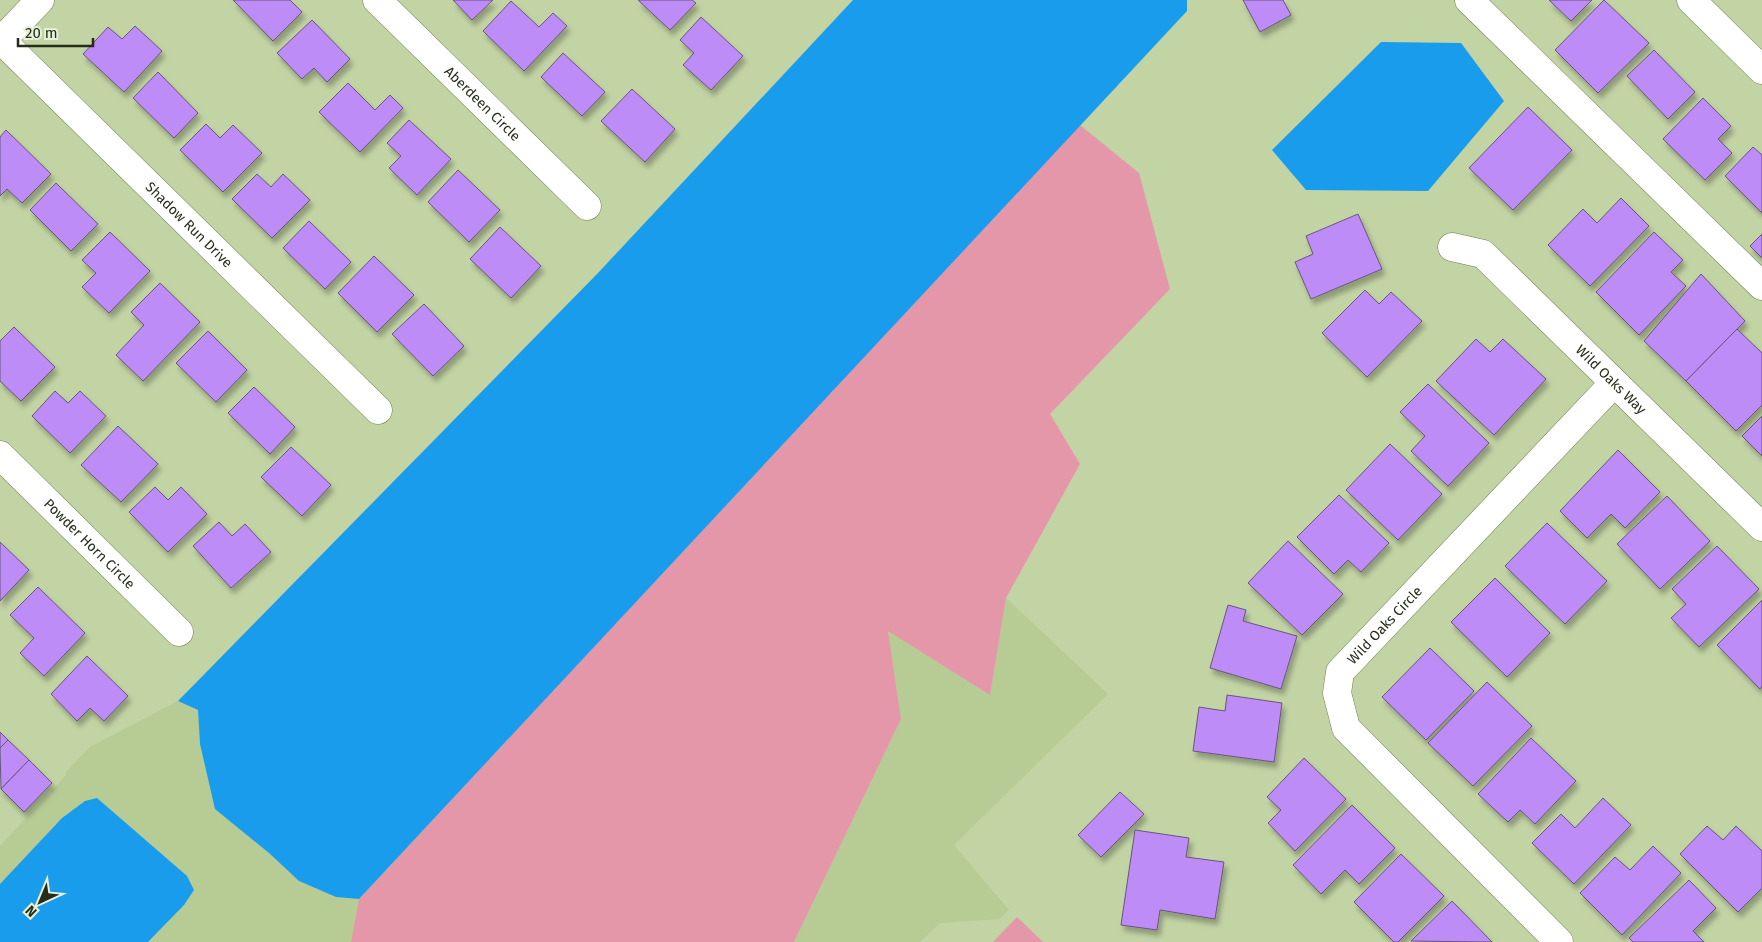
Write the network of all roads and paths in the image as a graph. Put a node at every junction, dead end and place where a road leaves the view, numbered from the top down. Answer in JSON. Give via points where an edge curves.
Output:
{"nodes":[{"id":1,"x":40,"y":0,"type":"edge"},
{"id":2,"x":377,"y":0,"type":"edge"},
{"id":3,"x":1468,"y":0,"type":"edge"},
{"id":4,"x":1691,"y":0,"type":"edge"},
{"id":5,"x":0,"y":41,"type":"edge"},
{"id":6,"x":1762,"y":70,"type":"edge"},
{"id":7,"x":587,"y":206,"type":"dead end"},
{"id":8,"x":1452,"y":247,"type":"dead end"},
{"id":9,"x":1762,"y":286,"type":"edge"},
{"id":10,"x":1614,"y":383,"type":"junction"},
{"id":11,"x":378,"y":410,"type":"dead end"},
{"id":12,"x":0,"y":455,"type":"edge"},
{"id":13,"x":1762,"y":527,"type":"edge"},
{"id":14,"x":179,"y":632,"type":"dead end"},
{"id":15,"x":1560,"y":942,"type":"edge"}],
"edges":[{"from":1,"to":5,"type":"street"},
{"from":2,"to":7,"type":"street","name":"Aberdeen Circle"},
{"from":3,"to":9,"type":"street"},
{"from":4,"to":6,"type":"street"},
{"from":5,"to":11,"type":"street","name":"Shadow Run Drive"},
{"from":8,"to":10,"type":"street","name":"Wild Oaks Way","via":[[1483,254]]},
{"from":10,"to":13,"type":"street","name":"Wild Oaks Way"},
{"from":10,"to":15,"type":"street","name":"Wild Oaks Circle","via":[[1340,672],[1337,693],[1346,728]]},
{"from":12,"to":14,"type":"street","name":"Powder Horn Circle"}]}
